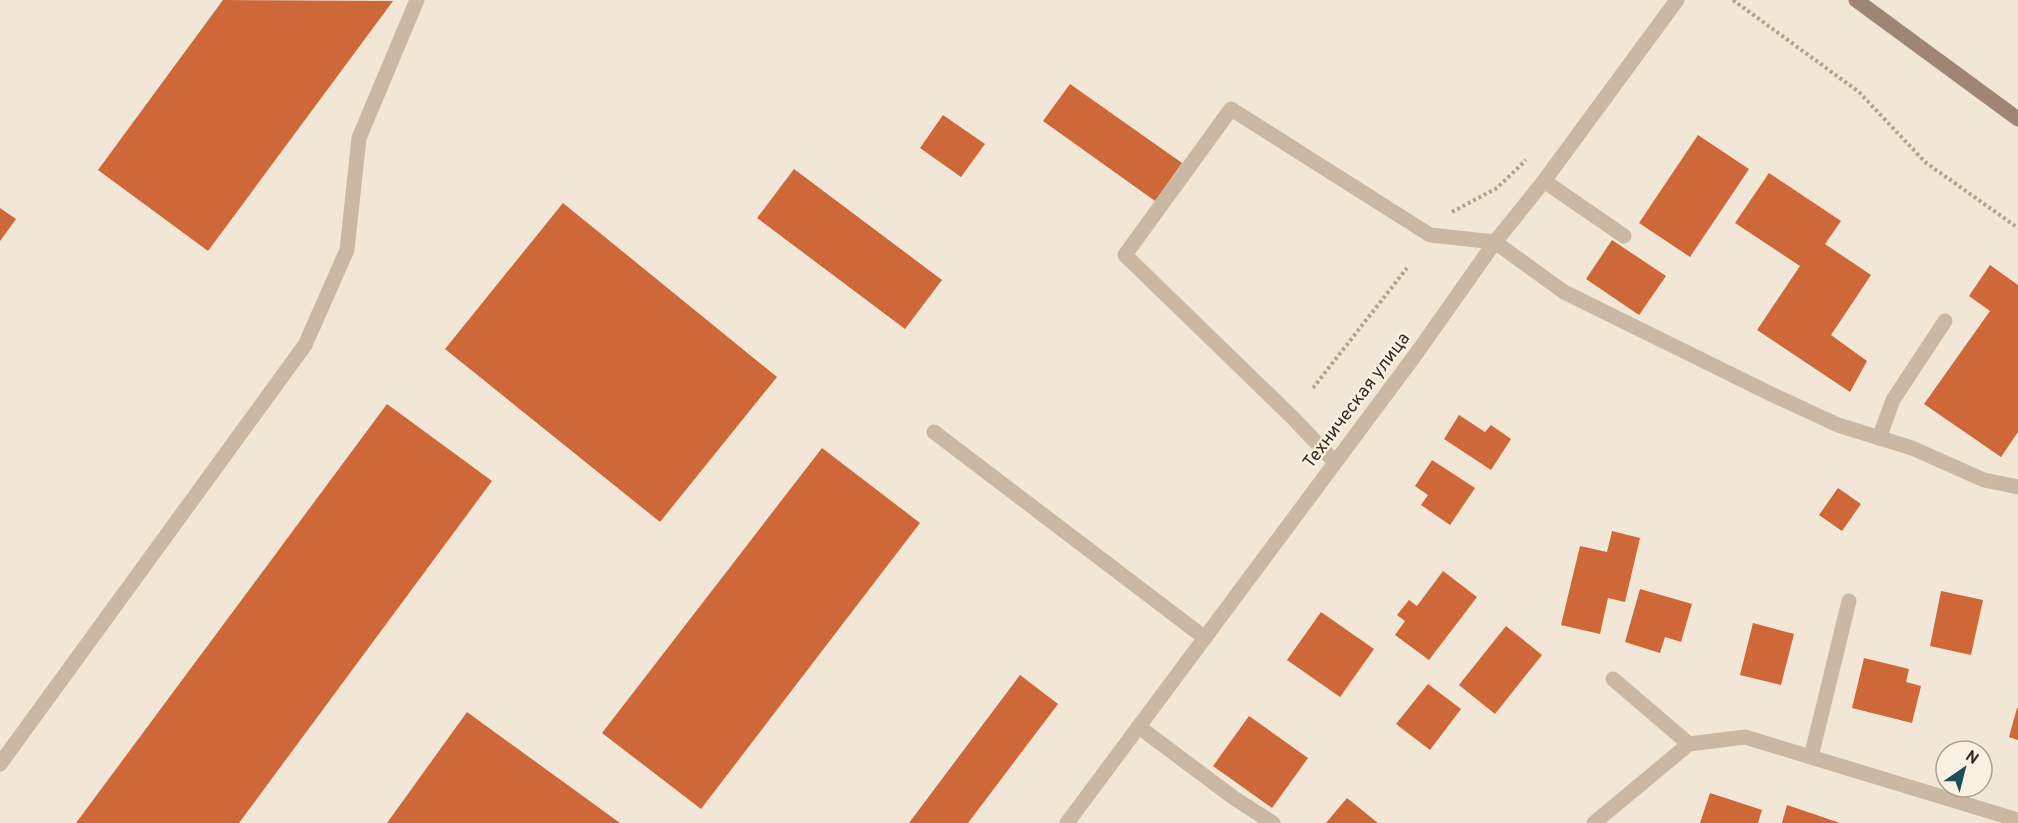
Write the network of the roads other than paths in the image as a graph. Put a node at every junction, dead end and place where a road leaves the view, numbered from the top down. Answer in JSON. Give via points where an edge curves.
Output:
{"nodes":[{"id":1,"x":417,"y":0,"type":"edge"},
{"id":2,"x":1677,"y":0,"type":"edge"},
{"id":3,"x":1856,"y":0,"type":"edge"},
{"id":4,"x":2018,"y":119,"type":"edge"},
{"id":5,"x":1544,"y":182,"type":"junction"},
{"id":6,"x":1624,"y":236,"type":"dead end"},
{"id":7,"x":1495,"y":242,"type":"junction"},
{"id":8,"x":1945,"y":321,"type":"dead end"},
{"id":9,"x":934,"y":432,"type":"dead end"},
{"id":10,"x":1879,"y":438,"type":"junction"},
{"id":11,"x":1334,"y":461,"type":"junction"},
{"id":12,"x":2018,"y":487,"type":"edge"},
{"id":13,"x":1849,"y":601,"type":"dead end"},
{"id":14,"x":1205,"y":638,"type":"junction"},
{"id":15,"x":1613,"y":679,"type":"dead end"},
{"id":16,"x":1139,"y":727,"type":"junction"},
{"id":17,"x":1689,"y":744,"type":"junction"},
{"id":18,"x":1811,"y":757,"type":"junction"},
{"id":19,"x":0,"y":764,"type":"edge"},
{"id":20,"x":2018,"y":820,"type":"edge"},
{"id":21,"x":1067,"y":823,"type":"edge"},
{"id":22,"x":1273,"y":823,"type":"edge"},
{"id":23,"x":1594,"y":823,"type":"edge"}],
"edges":[{"from":1,"to":19,"type":"street","via":[[359,138],[347,250],[305,345]]},
{"from":2,"to":5,"type":"street","name":"Техническая улица"},
{"from":3,"to":4,"type":"main road"},
{"from":5,"to":6,"type":"street"},
{"from":5,"to":7,"type":"street","name":"Техническая улица"},
{"from":7,"to":10,"type":"street","via":[[1564,292],[1773,395],[1838,425]]},
{"from":7,"to":11,"type":"street","name":"Техническая улица"},
{"from":7,"to":11,"type":"street","via":[[1430,235],[1231,109],[1224,118],[1125,255]]},
{"from":8,"to":10,"type":"street","via":[[1893,400]]},
{"from":9,"to":14,"type":"street"},
{"from":10,"to":12,"type":"street","via":[[1984,480]]},
{"from":11,"to":14,"type":"street","name":"Техническая улица"},
{"from":13,"to":18,"type":"street"},
{"from":14,"to":16,"type":"street","name":"Техническая улица"},
{"from":15,"to":17,"type":"street"},
{"from":16,"to":21,"type":"street","name":"Техническая улица"},
{"from":16,"to":22,"type":"street"},
{"from":17,"to":18,"type":"street","via":[[1745,737]]},
{"from":17,"to":23,"type":"street"},
{"from":18,"to":20,"type":"street"}]}
